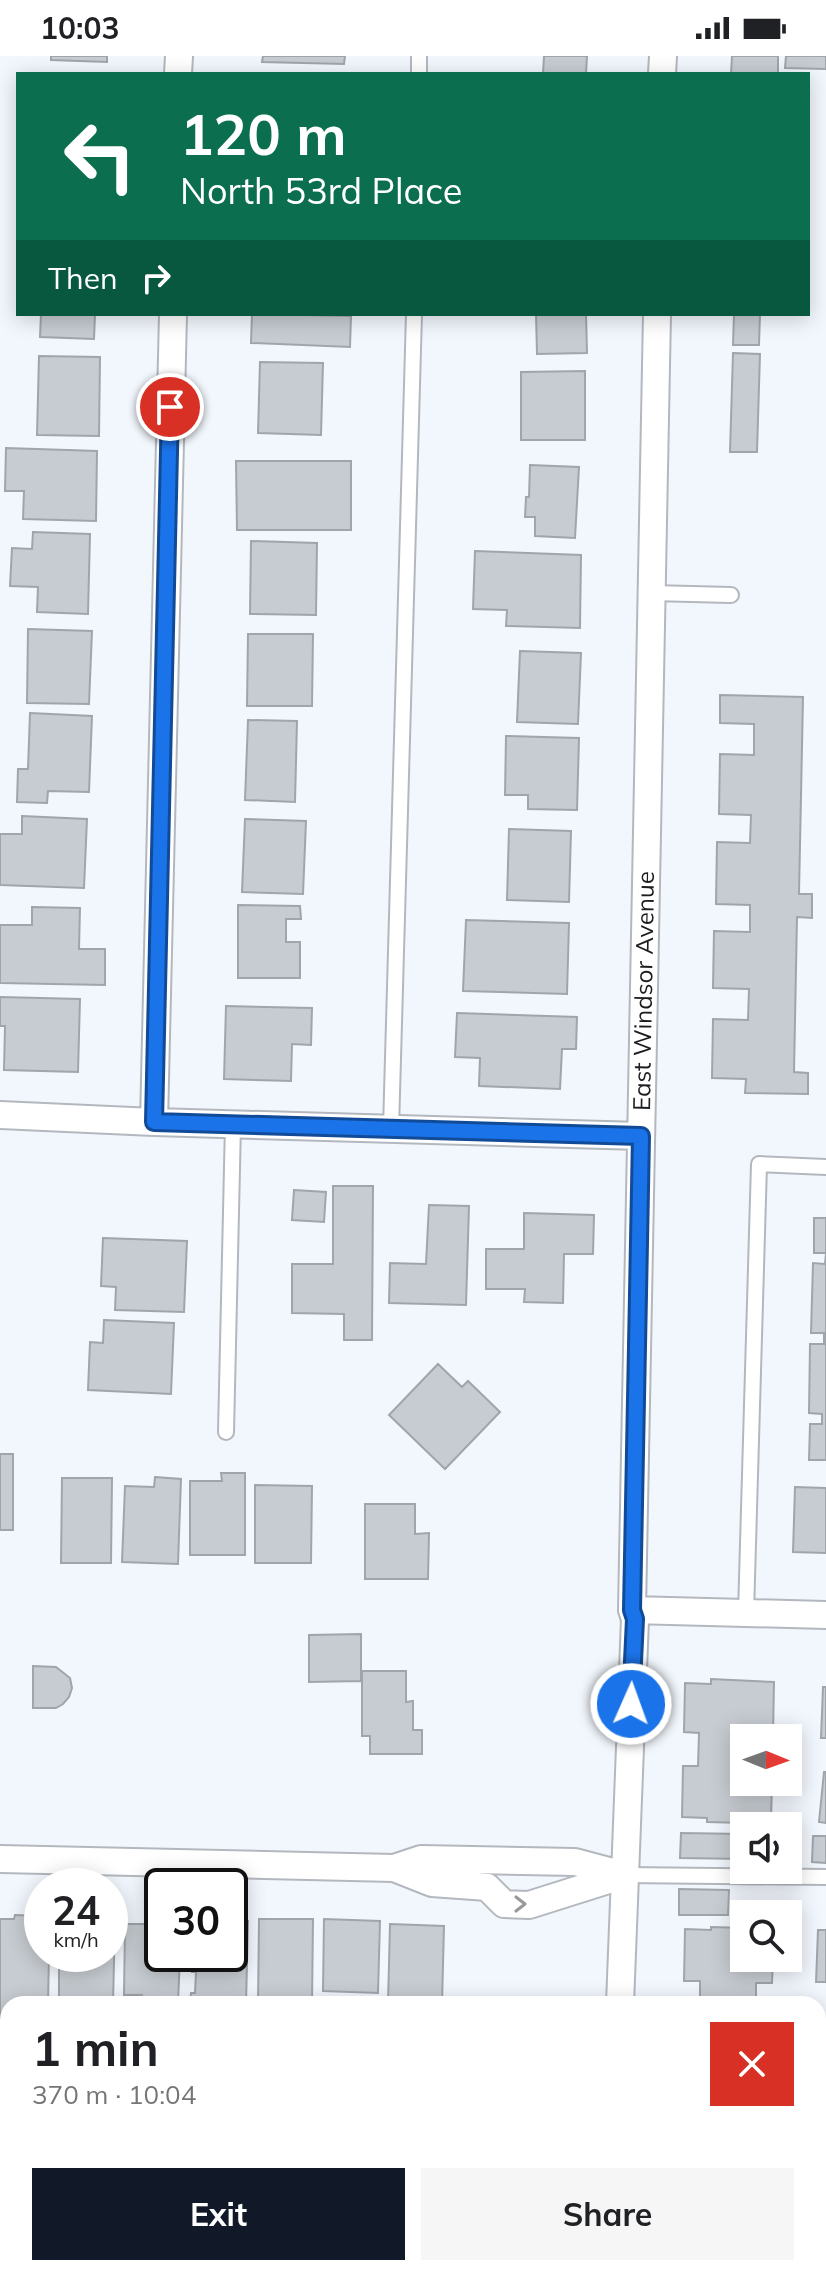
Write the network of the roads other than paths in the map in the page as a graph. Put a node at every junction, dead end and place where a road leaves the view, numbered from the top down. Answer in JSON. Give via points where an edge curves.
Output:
{"nodes":[{"id":1,"x":173,"y":316,"type":"edge"},
{"id":2,"x":414,"y":316,"type":"edge"},
{"id":3,"x":657,"y":316,"type":"edge"},
{"id":4,"x":651,"y":593,"type":"junction"},
{"id":5,"x":731,"y":595,"type":"dead end"},
{"id":6,"x":0,"y":1115,"type":"edge"},
{"id":7,"x":154,"y":1122,"type":"junction"},
{"id":8,"x":233,"y":1124,"type":"junction"},
{"id":9,"x":391,"y":1129,"type":"junction"},
{"id":10,"x":641,"y":1136,"type":"junction"},
{"id":11,"x":826,"y":1167,"type":"edge"},
{"id":12,"x":226,"y":1432,"type":"dead end"},
{"id":13,"x":632,"y":1610,"type":"junction"},
{"id":14,"x":746,"y":1613,"type":"junction"},
{"id":15,"x":826,"y":1615,"type":"edge"},
{"id":16,"x":0,"y":1859,"type":"edge"},
{"id":17,"x":487,"y":1874,"type":"junction"},
{"id":18,"x":624,"y":1875,"type":"junction"},
{"id":19,"x":826,"y":1877,"type":"edge"},
{"id":20,"x":620,"y":1996,"type":"edge"}],
"edges":[{"from":1,"to":7,"type":"street"},
{"from":2,"to":9,"type":"lane"},
{"from":3,"to":4,"type":"street","name":"East Windsor Avenue"},
{"from":4,"to":5,"type":"lane"},
{"from":4,"to":10,"type":"street","name":"East Windsor Avenue"},
{"from":6,"to":7,"type":"street"},
{"from":7,"to":8,"type":"street"},
{"from":8,"to":9,"type":"street"},
{"from":8,"to":12,"type":"lane"},
{"from":9,"to":10,"type":"street"},
{"from":10,"to":13,"type":"street","name":"East Windsor Avenue"},
{"from":11,"to":14,"type":"lane","via":[[759,1164]]},
{"from":13,"to":14,"type":"street"},
{"from":13,"to":18,"type":"street","name":"East Windsor Avenue"},
{"from":14,"to":15,"type":"street"},
{"from":16,"to":17,"type":"street","via":[[394,1868],[432,1883]]},
{"from":17,"to":18,"type":"street","via":[[575,1862]]},
{"from":17,"to":18,"type":"street","one_way":true,"via":[[504,1904],[529,1905]]},
{"from":18,"to":19,"type":"lane"},
{"from":18,"to":20,"type":"street","name":"East Windsor Avenue"}]}
